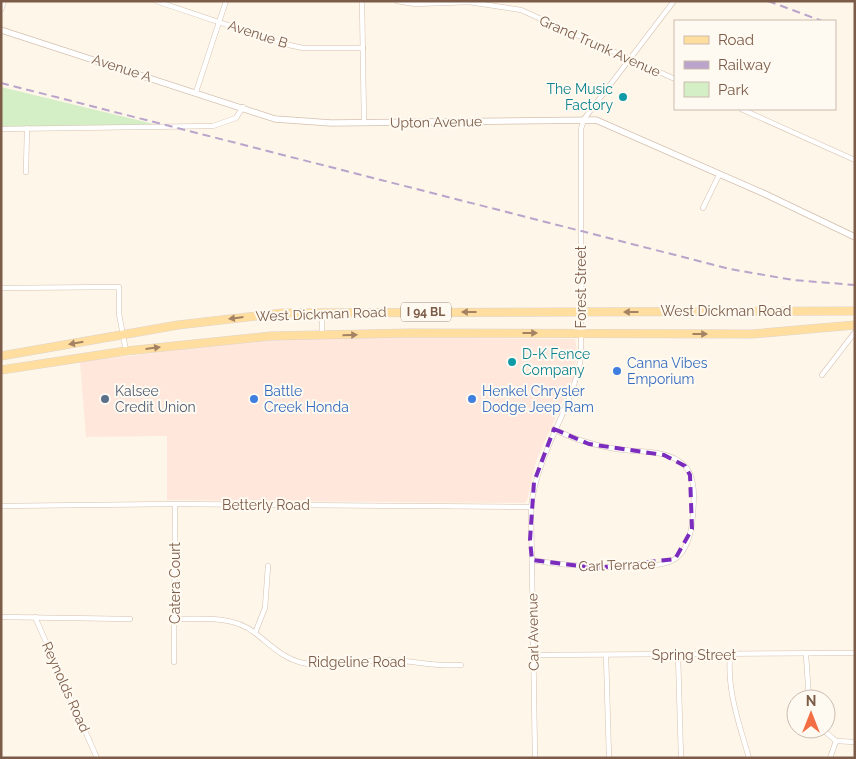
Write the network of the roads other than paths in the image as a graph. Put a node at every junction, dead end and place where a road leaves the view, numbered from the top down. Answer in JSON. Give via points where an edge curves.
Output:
{"nodes":[{"id":1,"x":4,"y":1,"type":"edge"},
{"id":2,"x":156,"y":1,"type":"edge"},
{"id":3,"x":226,"y":1,"type":"edge"},
{"id":4,"x":362,"y":1,"type":"edge"},
{"id":5,"x":397,"y":1,"type":"edge"},
{"id":6,"x":674,"y":1,"type":"edge"},
{"id":7,"x":432,"y":2,"type":"edge"},
{"id":8,"x":1,"y":10,"type":"edge"},
{"id":9,"x":219,"y":22,"type":"junction"},
{"id":10,"x":1,"y":30,"type":"edge"},
{"id":11,"x":363,"y":48,"type":"junction"},
{"id":12,"x":631,"y":59,"type":"junction"},
{"id":13,"x":674,"y":79,"type":"edge"},
{"id":14,"x":196,"y":92,"type":"junction"},
{"id":15,"x":243,"y":107,"type":"junction"},
{"id":16,"x":743,"y":110,"type":"edge"},
{"id":17,"x":584,"y":119,"type":"junction"},
{"id":18,"x":364,"y":123,"type":"junction"},
{"id":19,"x":27,"y":128,"type":"junction"},
{"id":20,"x":1,"y":129,"type":"edge"},
{"id":21,"x":855,"y":160,"type":"edge"},
{"id":22,"x":26,"y":172,"type":"dead end"},
{"id":23,"x":719,"y":174,"type":"junction"},
{"id":24,"x":703,"y":208,"type":"dead end"},
{"id":25,"x":855,"y":237,"type":"edge"},
{"id":26,"x":1,"y":288,"type":"edge"},
{"id":27,"x":855,"y":311,"type":"edge"},
{"id":28,"x":322,"y":312,"type":"junction"},
{"id":29,"x":582,"y":312,"type":"junction"},
{"id":30,"x":855,"y":325,"type":"edge"},
{"id":31,"x":855,"y":332,"type":"edge"},
{"id":32,"x":582,"y":333,"type":"junction"},
{"id":33,"x":124,"y":334,"type":"junction"},
{"id":34,"x":322,"y":335,"type":"junction"},
{"id":35,"x":126,"y":352,"type":"junction"},
{"id":36,"x":1,"y":356,"type":"edge"},
{"id":37,"x":1,"y":370,"type":"edge"},
{"id":38,"x":822,"y":375,"type":"dead end"},
{"id":39,"x":554,"y":429,"type":"junction"},
{"id":40,"x":175,"y":504,"type":"junction"},
{"id":41,"x":1,"y":506,"type":"edge"},
{"id":42,"x":532,"y":507,"type":"junction"},
{"id":43,"x":532,"y":560,"type":"junction"},
{"id":44,"x":268,"y":566,"type":"dead end"},
{"id":45,"x":1,"y":617,"type":"edge"},
{"id":46,"x":36,"y":617,"type":"junction"},
{"id":47,"x":130,"y":619,"type":"dead end"},
{"id":48,"x":174,"y":619,"type":"junction"},
{"id":49,"x":255,"y":632,"type":"junction"},
{"id":50,"x":855,"y":653,"type":"edge"},
{"id":51,"x":806,"y":654,"type":"junction"},
{"id":52,"x":533,"y":655,"type":"junction"},
{"id":53,"x":606,"y":655,"type":"junction"},
{"id":54,"x":678,"y":655,"type":"junction"},
{"id":55,"x":730,"y":655,"type":"junction"},
{"id":56,"x":174,"y":662,"type":"dead end"},
{"id":57,"x":461,"y":665,"type":"dead end"},
{"id":58,"x":808,"y":689,"type":"edge"},
{"id":59,"x":833,"y":739,"type":"edge"},
{"id":60,"x":836,"y":742,"type":"junction"},
{"id":61,"x":855,"y":742,"type":"edge"},
{"id":62,"x":97,"y":758,"type":"edge"},
{"id":63,"x":535,"y":758,"type":"edge"},
{"id":64,"x":609,"y":758,"type":"edge"},
{"id":65,"x":681,"y":758,"type":"edge"},
{"id":66,"x":749,"y":758,"type":"edge"},
{"id":67,"x":830,"y":758,"type":"edge"}],
"edges":[{"from":1,"to":8,"type":"street"},
{"from":2,"to":9,"type":"street","name":"Avenue B"},
{"from":3,"to":9,"type":"street"},
{"from":4,"to":11,"type":"street"},
{"from":5,"to":7,"type":"street","name":"Grand Trunk Avenue"},
{"from":6,"to":12,"type":"street"},
{"from":7,"to":12,"type":"street","name":"Grand Trunk Avenue","via":[[484,3],[525,12]]},
{"from":9,"to":11,"type":"street","name":"Avenue B","via":[[303,48]]},
{"from":9,"to":14,"type":"street"},
{"from":10,"to":14,"type":"street","name":"Avenue A"},
{"from":11,"to":18,"type":"street"},
{"from":12,"to":13,"type":"street","name":"Grand Trunk Avenue"},
{"from":12,"to":17,"type":"street"},
{"from":14,"to":15,"type":"street","name":"Avenue A"},
{"from":15,"to":18,"type":"street","name":"Upton Avenue","via":[[275,119],[302,123]]},
{"from":15,"to":19,"type":"street","via":[[236,118],[213,126]]},
{"from":16,"to":21,"type":"street"},
{"from":17,"to":18,"type":"street","name":"Upton Avenue"},
{"from":17,"to":23,"type":"street","name":"Upton Avenue","via":[[596,120]]},
{"from":17,"to":29,"type":"street","name":"Forest Street","via":[[580,141]]},
{"from":19,"to":20,"type":"street"},
{"from":19,"to":22,"type":"street"},
{"from":23,"to":24,"type":"street"},
{"from":23,"to":25,"type":"street","name":"Upton Avenue"},
{"from":26,"to":33,"type":"street","via":[[119,287]]},
{"from":27,"to":29,"type":"main road","name":"West Dickman Road","number":"I 94 BL","one_way":true},
{"from":29,"to":28,"type":"main road","name":"West Dickman Road","number":"I 94 BL","one_way":true},
{"from":28,"to":33,"type":"main road","name":"West Dickman Road","number":"I 94 BL","one_way":true,"via":[[252,316]]},
{"from":28,"to":34,"type":"street"},
{"from":29,"to":32,"type":"street","name":"Forest Street"},
{"from":32,"to":30,"type":"main road","name":"West Dickman Road","number":"I 94 BL","one_way":true,"via":[[752,334]]},
{"from":31,"to":38,"type":"street"},
{"from":34,"to":32,"type":"main road","name":"West Dickman Road","number":"I 94 BL","one_way":true},
{"from":32,"to":39,"type":"street","name":"Forest Street","via":[[576,380]]},
{"from":33,"to":35,"type":"street"},
{"from":33,"to":36,"type":"main road","name":"West Dickman Road","number":"I 94 BL","one_way":true},
{"from":35,"to":34,"type":"main road","name":"West Dickman Road","number":"I 94 BL","one_way":true,"via":[[264,337]]},
{"from":35,"to":37,"type":"main road","name":"West Dickman Road","number":"I 94 BL"},
{"from":39,"to":42,"type":"street","name":"Forest Street","via":[[534,482]]},
{"from":39,"to":43,"type":"street","name":"Carl Terrace","via":[[589,444],[664,455],[685,466],[693,486],[692,529],[684,549],[675,559],[662,563],[597,568]]},
{"from":40,"to":41,"type":"street","name":"Betterly Road"},
{"from":40,"to":42,"type":"street","name":"Betterly Road"},
{"from":40,"to":48,"type":"street","name":"Catera Court"},
{"from":42,"to":43,"type":"street","name":"Carl Avenue"},
{"from":43,"to":52,"type":"street","name":"Carl Avenue"},
{"from":44,"to":49,"type":"street","via":[[265,608]]},
{"from":45,"to":46,"type":"street"},
{"from":46,"to":47,"type":"street"},
{"from":46,"to":62,"type":"street","name":"Reynolds Road"},
{"from":48,"to":49,"type":"street","name":"Ridgeline Road","via":[[223,620]]},
{"from":48,"to":56,"type":"street","name":"Catera Court"},
{"from":49,"to":57,"type":"street","name":"Ridgeline Road","via":[[280,654],[309,664],[389,660],[443,667]]},
{"from":50,"to":51,"type":"street","name":"Spring Street"},
{"from":51,"to":55,"type":"street","name":"Spring Street"},
{"from":51,"to":58,"type":"street"},
{"from":52,"to":53,"type":"street","name":"Spring Street"},
{"from":52,"to":63,"type":"street","name":"Carl Avenue"},
{"from":53,"to":54,"type":"street","name":"Spring Street"},
{"from":53,"to":64,"type":"street"},
{"from":54,"to":55,"type":"street","name":"Spring Street"},
{"from":54,"to":65,"type":"street"},
{"from":55,"to":66,"type":"street","via":[[728,672],[732,700]]},
{"from":59,"to":60,"type":"street"},
{"from":60,"to":61,"type":"street"},
{"from":60,"to":67,"type":"street"}]}
